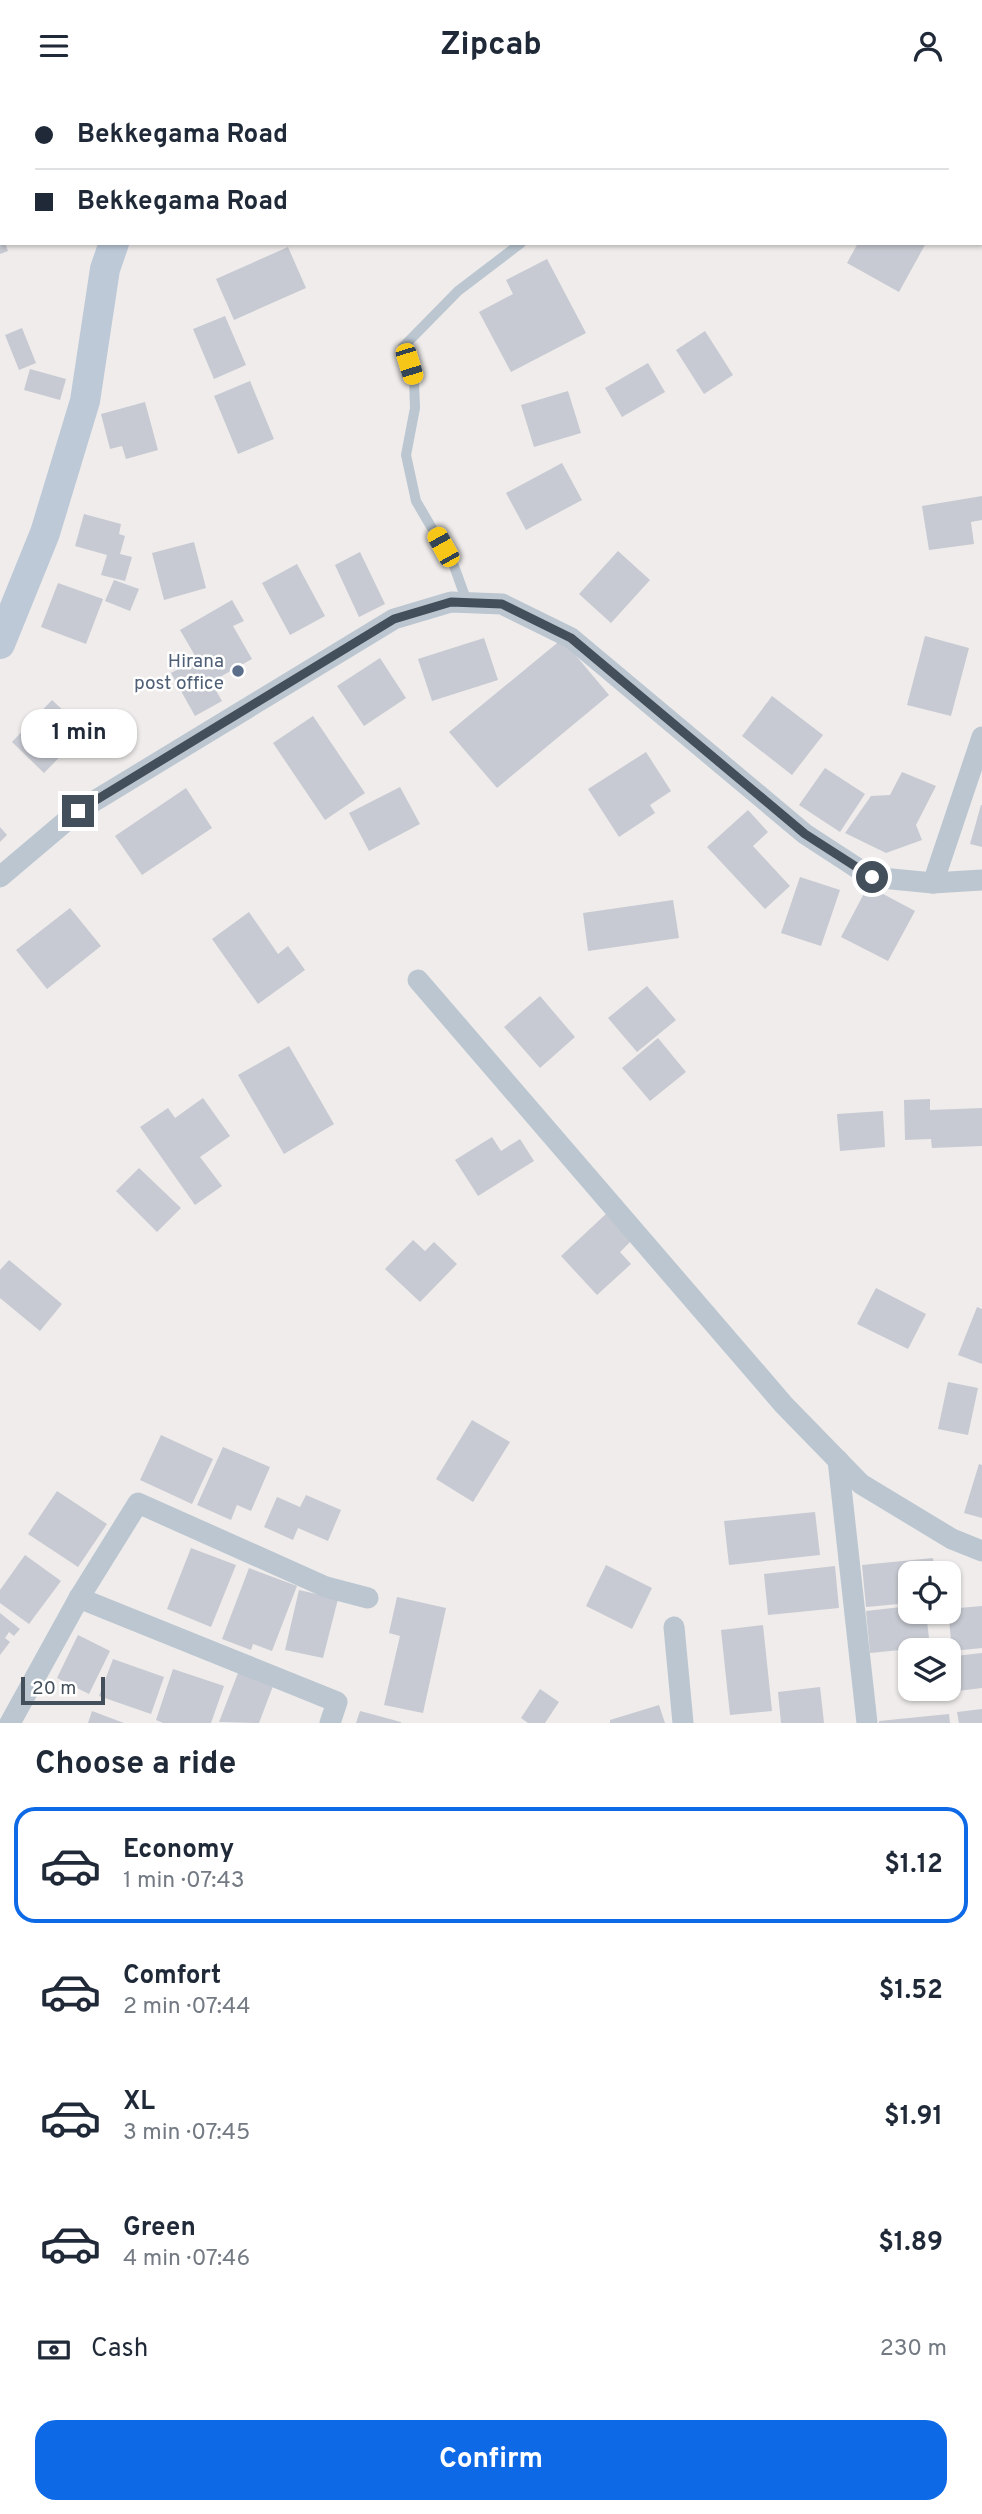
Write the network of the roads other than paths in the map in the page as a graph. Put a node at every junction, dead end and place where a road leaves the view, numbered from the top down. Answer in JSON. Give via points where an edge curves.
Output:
{"nodes":[{"id":1,"x":113,"y":245,"type":"edge"},
{"id":2,"x":518,"y":245,"type":"edge"},
{"id":3,"x":467,"y":602,"type":"junction"},
{"id":4,"x":0,"y":644,"type":"edge"},
{"id":5,"x":982,"y":737,"type":"edge"},
{"id":6,"x":0,"y":877,"type":"edge"},
{"id":7,"x":982,"y":880,"type":"edge"},
{"id":8,"x":933,"y":883,"type":"junction"},
{"id":9,"x":418,"y":980,"type":"dead end"},
{"id":10,"x":838,"y":1460,"type":"junction"},
{"id":11,"x":982,"y":1551,"type":"edge"},
{"id":12,"x":79,"y":1598,"type":"junction"},
{"id":13,"x":368,"y":1598,"type":"dead end"},
{"id":14,"x":674,"y":1627,"type":"dead end"},
{"id":15,"x":10,"y":1723,"type":"edge"},
{"id":16,"x":330,"y":1723,"type":"edge"},
{"id":17,"x":682,"y":1723,"type":"edge"},
{"id":18,"x":867,"y":1723,"type":"edge"}],
"edges":[{"from":1,"to":4,"type":"street","via":[[105,269],[85,401],[45,533]]},
{"from":2,"to":3,"type":"lane","via":[[458,291],[403,347],[414,381],[415,408],[406,455],[416,501],[454,566]]},
{"from":3,"to":6,"type":"street","via":[[451,602],[394,619],[78,811]]},
{"from":3,"to":8,"type":"street","via":[[502,604],[571,638],[805,834],[872,877]]},
{"from":5,"to":8,"type":"street"},
{"from":7,"to":8,"type":"street"},
{"from":9,"to":10,"type":"street","via":[[784,1405]]},
{"from":10,"to":11,"type":"street","via":[[861,1484],[952,1539]]},
{"from":10,"to":18,"type":"street"},
{"from":12,"to":13,"type":"street","via":[[138,1503],[326,1587]]},
{"from":12,"to":15,"type":"street"},
{"from":12,"to":16,"type":"street","via":[[337,1702]]},
{"from":14,"to":17,"type":"street"}]}
